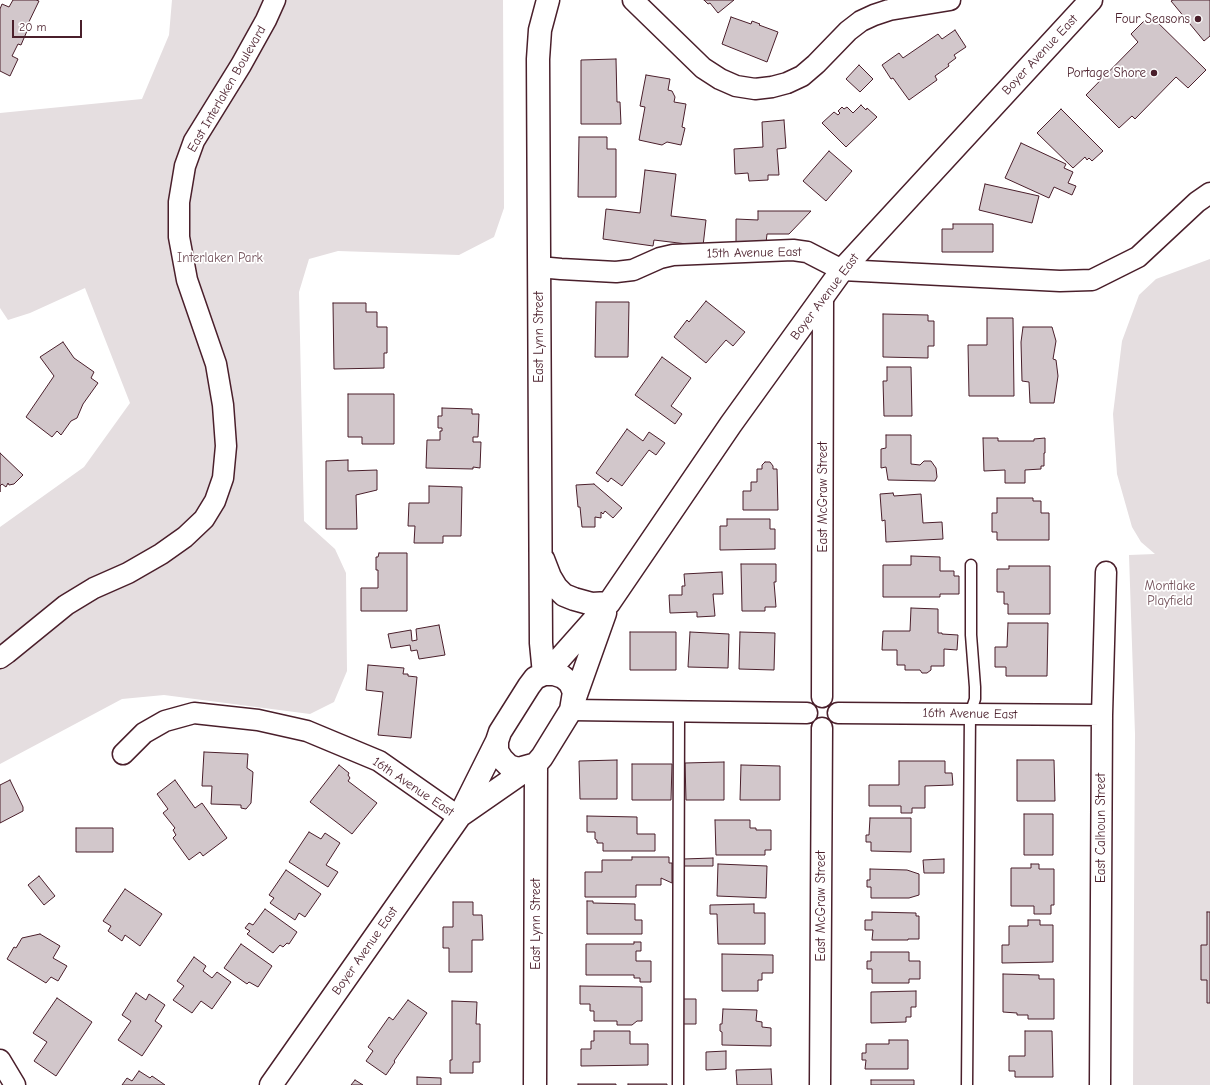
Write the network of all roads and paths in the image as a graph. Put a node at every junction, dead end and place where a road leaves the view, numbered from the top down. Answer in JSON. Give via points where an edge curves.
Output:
{"nodes":[{"id":1,"x":275,"y":0,"type":"edge"},
{"id":2,"x":548,"y":0,"type":"edge"},
{"id":3,"x":633,"y":0,"type":"edge"},
{"id":4,"x":950,"y":0,"type":"edge"},
{"id":5,"x":1091,"y":0,"type":"edge"},
{"id":6,"x":1210,"y":193,"type":"edge"},
{"id":7,"x":539,"y":267,"type":"junction"},
{"id":8,"x":842,"y":270,"type":"junction"},
{"id":9,"x":823,"y":297,"type":"junction"},
{"id":10,"x":540,"y":550,"type":"junction"},
{"id":11,"x":971,"y":565,"type":"dead end"},
{"id":12,"x":1106,"y":572,"type":"dead end"},
{"id":13,"x":609,"y":603,"type":"junction"},
{"id":14,"x":0,"y":658,"type":"edge"},
{"id":15,"x":545,"y":674,"type":"junction"},
{"id":16,"x":822,"y":697,"type":"junction"},
{"id":17,"x":572,"y":708,"type":"junction"},
{"id":18,"x":679,"y":712,"type":"junction"},
{"id":19,"x":807,"y":713,"type":"junction"},
{"id":20,"x":838,"y":713,"type":"junction"},
{"id":21,"x":970,"y":714,"type":"junction"},
{"id":22,"x":1102,"y":715,"type":"junction"},
{"id":23,"x":822,"y":728,"type":"junction"},
{"id":24,"x":497,"y":741,"type":"junction"},
{"id":25,"x":123,"y":754,"type":"dead end"},
{"id":26,"x":534,"y":764,"type":"junction"},
{"id":27,"x":459,"y":817,"type":"junction"},
{"id":28,"x":0,"y":1060,"type":"edge"},
{"id":29,"x":15,"y":1085,"type":"edge"},
{"id":30,"x":271,"y":1085,"type":"edge"},
{"id":31,"x":535,"y":1085,"type":"edge"},
{"id":32,"x":678,"y":1085,"type":"edge"},
{"id":33,"x":820,"y":1085,"type":"edge"},
{"id":34,"x":967,"y":1085,"type":"edge"},
{"id":35,"x":1100,"y":1085,"type":"edge"}],
"edges":[{"from":1,"to":14,"type":"street","name":"East Interlaken Boulevard","via":[[241,65],[194,141],[185,166],[179,202],[179,237],[187,280],[216,364],[223,405],[226,446],[223,478],[215,501],[204,519],[162,554],[66,605]]},
{"from":2,"to":7,"type":"street","name":"East Lynn Street","via":[[538,45]]},
{"from":3,"to":4,"type":"street","via":[[703,68],[736,86],[755,88],[772,87],[802,76],[848,31],[874,15],[889,10]]},
{"from":5,"to":8,"type":"street","name":"Boyer Avenue East"},
{"from":6,"to":8,"type":"street","name":"15th Avenue East","via":[[1138,257],[1092,280],[1060,281]]},
{"from":7,"to":8,"type":"street","name":"15th Avenue East","via":[[616,272],[633,270],[673,255],[793,250],[807,252]]},
{"from":7,"to":10,"type":"street","name":"East Lynn Street"},
{"from":8,"to":9,"type":"street","name":"Boyer Avenue East"},
{"from":9,"to":13,"type":"street","name":"Boyer Avenue East","via":[[731,424]]},
{"from":9,"to":16,"type":"street","name":"East McGraw Street"},
{"from":10,"to":13,"type":"street","via":[[550,578],[564,595],[592,604]]},
{"from":10,"to":15,"type":"street","name":"East Lynn Street","via":[[541,642]]},
{"from":11,"to":21,"type":"lane","via":[[971,635],[975,699]]},
{"from":12,"to":22,"type":"street","name":"East Calhoun Street"},
{"from":13,"to":15,"type":"street","name":"Boyer Avenue East"},
{"from":13,"to":17,"type":"street","name":"Boyer Avenue East"},
{"from":15,"to":17,"type":"street","via":[[563,677],[570,683],[574,692]]},
{"from":15,"to":24,"type":"street","name":"Boyer Avenue East","via":[[535,678],[529,686]]},
{"from":16,"to":19,"type":"street","via":[[810,703]]},
{"from":16,"to":20,"type":"street","via":[[834,702]]},
{"from":17,"to":18,"type":"street"},
{"from":17,"to":26,"type":"street","name":"Boyer Avenue East","via":[[542,757]]},
{"from":18,"to":19,"type":"street"},
{"from":18,"to":32,"type":"lane"},
{"from":19,"to":23,"type":"street","via":[[811,723]]},
{"from":20,"to":21,"type":"street","name":"16th Avenue East"},
{"from":20,"to":23,"type":"street","via":[[833,724]]},
{"from":21,"to":22,"type":"street","name":"16th Avenue East"},
{"from":21,"to":34,"type":"lane"},
{"from":22,"to":35,"type":"street","name":"East Calhoun Street"},
{"from":23,"to":33,"type":"street","name":"East McGraw Street"},
{"from":24,"to":26,"type":"street","via":[[497,750],[509,766],[518,769]]},
{"from":24,"to":27,"type":"street","name":"Boyer Avenue East"},
{"from":25,"to":27,"type":"street","name":"16th Avenue East","via":[[144,733],[165,721],[194,713],[258,720],[307,731],[379,761]]},
{"from":26,"to":27,"type":"street","name":"Boyer Avenue East"},
{"from":26,"to":31,"type":"street","name":"East Lynn Street"},
{"from":27,"to":30,"type":"street","name":"Boyer Avenue East"},
{"from":28,"to":29,"type":"street"}]}
